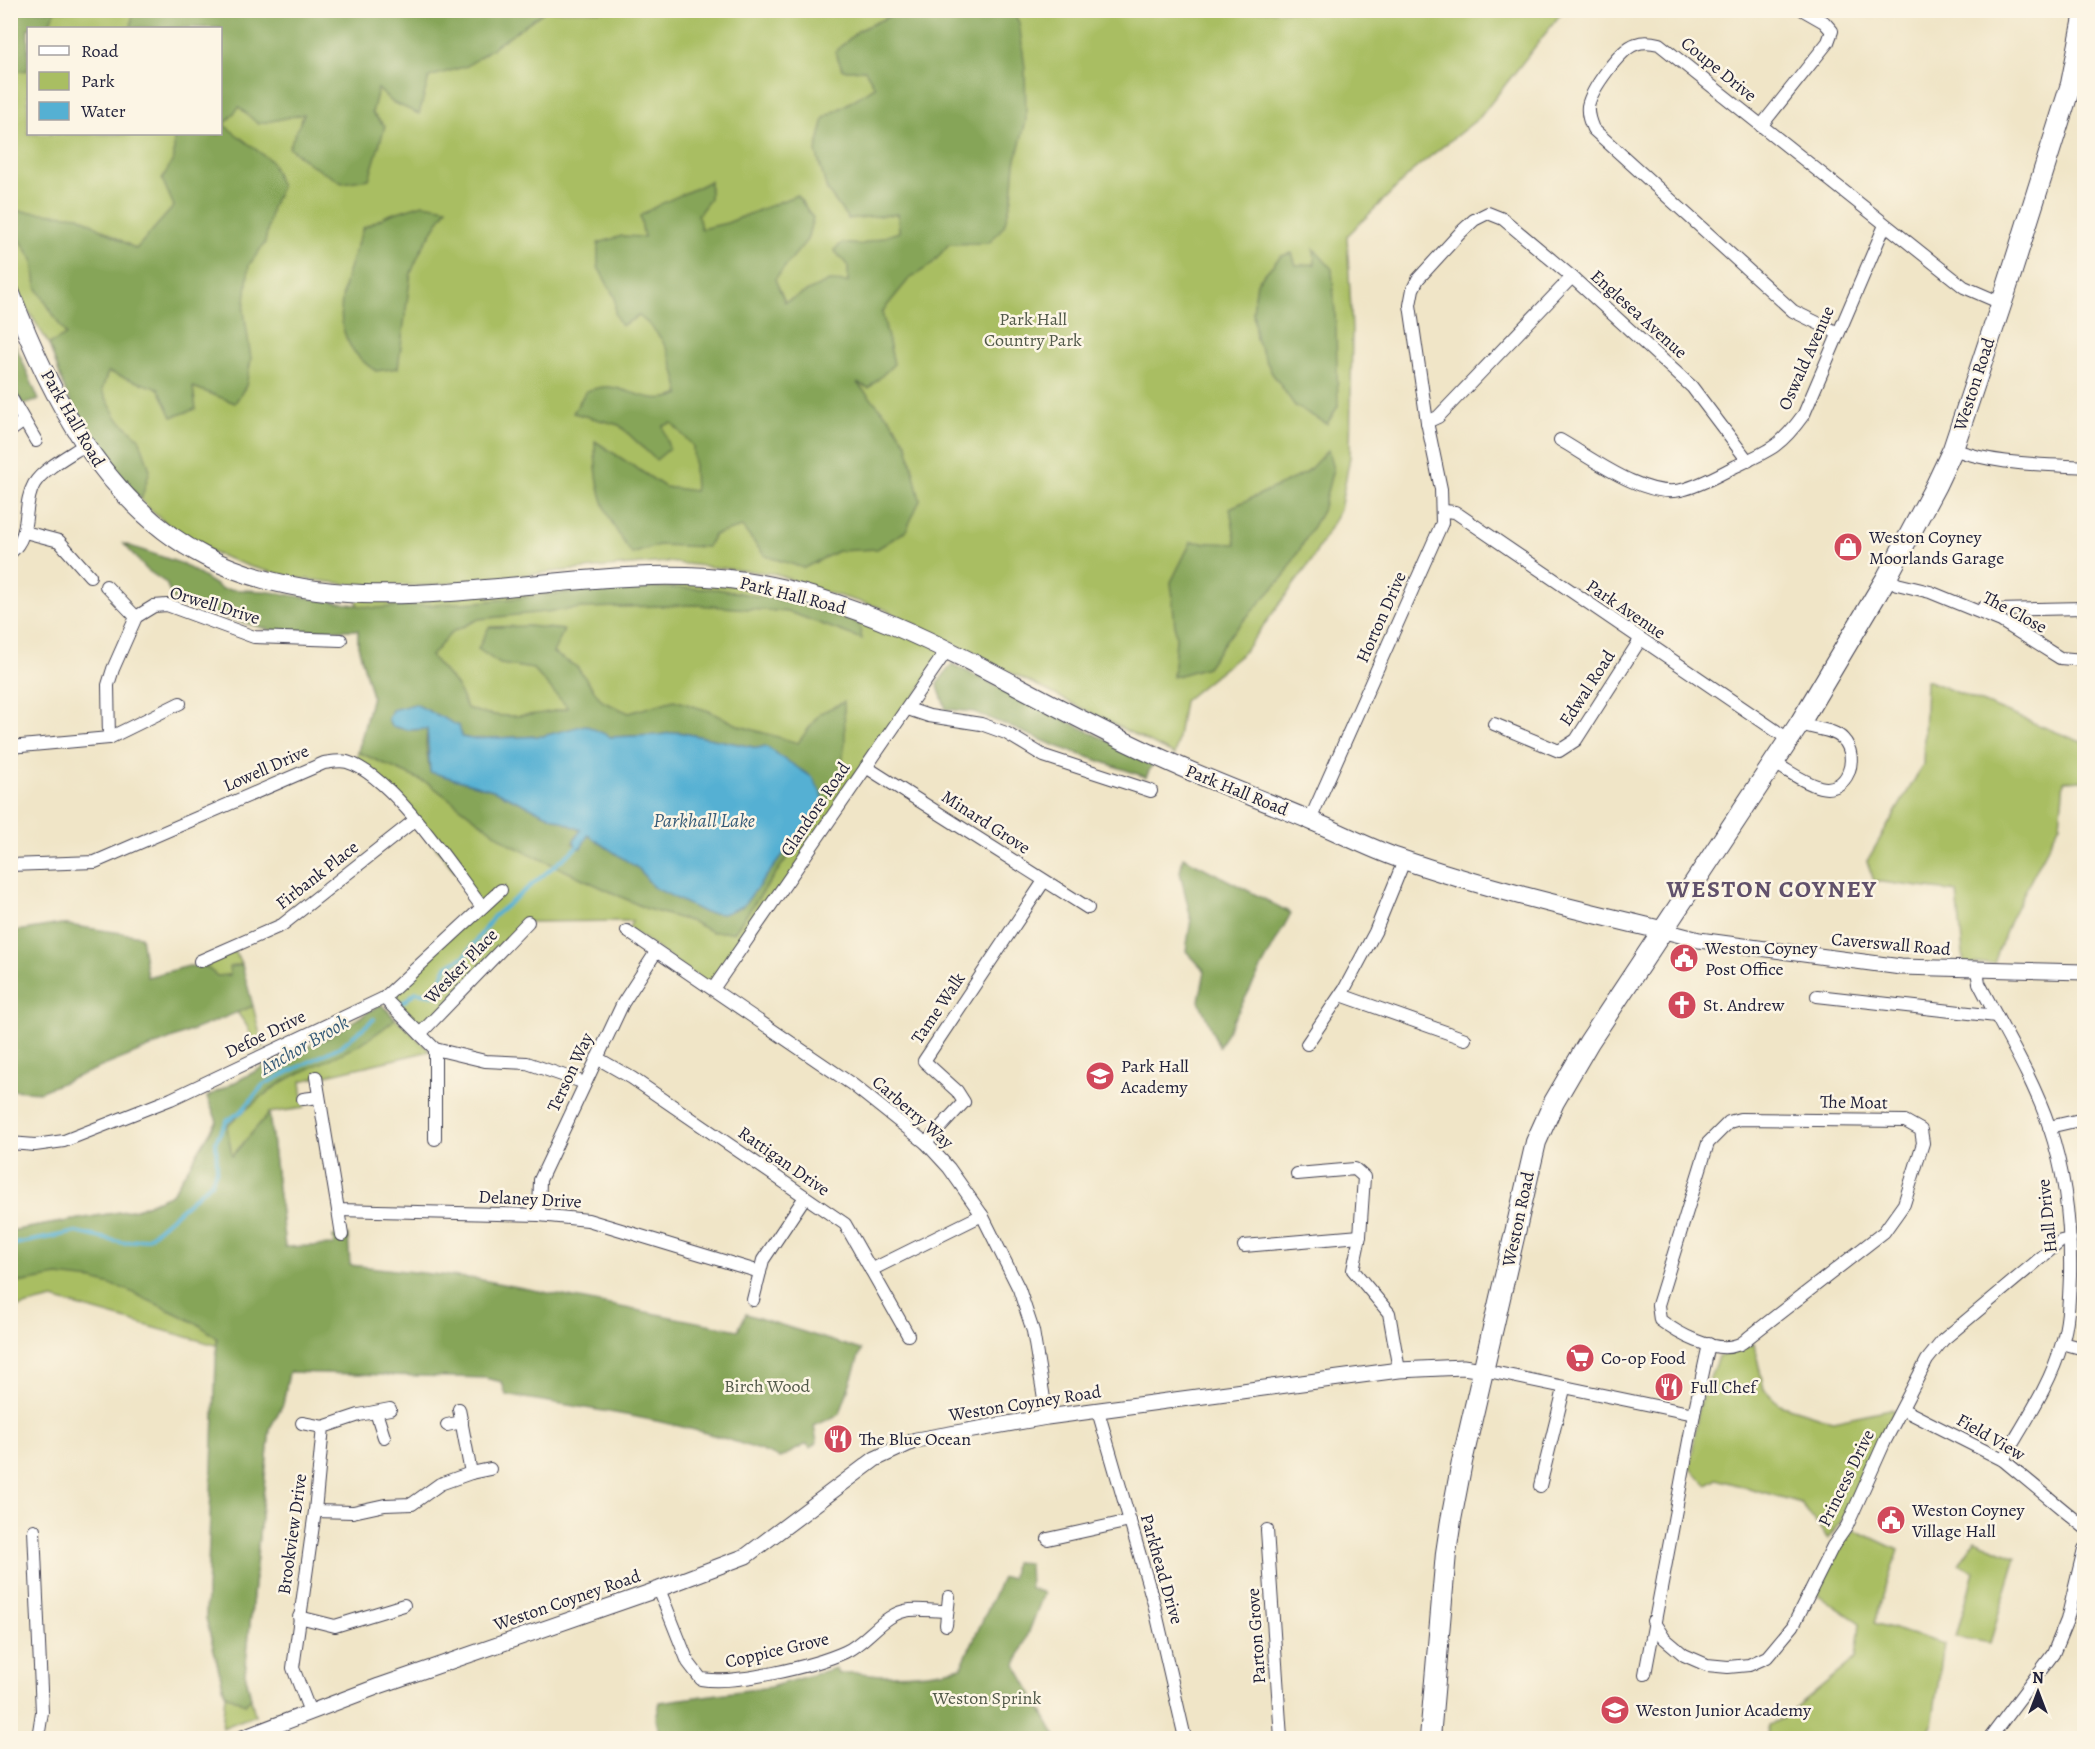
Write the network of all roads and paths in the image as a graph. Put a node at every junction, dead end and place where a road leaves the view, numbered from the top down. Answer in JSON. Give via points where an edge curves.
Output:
{"nodes":[{"id":1,"x":1803,"y":10,"type":"edge"},
{"id":2,"x":2085,"y":18,"type":"edge"},
{"id":3,"x":2083,"y":38,"type":"edge"},
{"id":4,"x":1761,"y":126,"type":"junction"},
{"id":5,"x":1488,"y":213,"type":"joint"},
{"id":6,"x":1885,"y":225,"type":"junction"},
{"id":7,"x":1572,"y":278,"type":"junction"},
{"id":8,"x":10,"y":291,"type":"edge"},
{"id":9,"x":2001,"y":303,"type":"junction"},
{"id":10,"x":1838,"y":333,"type":"junction"},
{"id":11,"x":10,"y":396,"type":"edge"},
{"id":12,"x":24,"y":421,"type":"junction"},
{"id":13,"x":1427,"y":422,"type":"junction"},
{"id":14,"x":10,"y":431,"type":"edge"},
{"id":15,"x":1560,"y":440,"type":"dead end"},
{"id":16,"x":36,"y":441,"type":"dead end"},
{"id":17,"x":86,"y":444,"type":"junction"},
{"id":18,"x":1953,"y":449,"type":"junction"},
{"id":19,"x":1748,"y":461,"type":"junction"},
{"id":20,"x":2085,"y":467,"type":"edge"},
{"id":21,"x":1444,"y":511,"type":"junction"},
{"id":22,"x":25,"y":532,"type":"junction"},
{"id":23,"x":10,"y":553,"type":"edge"},
{"id":24,"x":90,"y":576,"type":"dead end"},
{"id":25,"x":1887,"y":577,"type":"junction"},
{"id":26,"x":106,"y":586,"type":"dead end"},
{"id":27,"x":1961,"y":605,"type":"junction"},
{"id":28,"x":2085,"y":608,"type":"edge"},
{"id":29,"x":136,"y":617,"type":"junction"},
{"id":30,"x":341,"y":640,"type":"dead end"},
{"id":31,"x":1640,"y":640,"type":"junction"},
{"id":32,"x":947,"y":650,"type":"junction"},
{"id":33,"x":2085,"y":660,"type":"edge"},
{"id":34,"x":180,"y":703,"type":"dead end"},
{"id":35,"x":908,"y":709,"type":"junction"},
{"id":36,"x":1494,"y":724,"type":"dead end"},
{"id":37,"x":1794,"y":731,"type":"junction"},
{"id":38,"x":109,"y":738,"type":"junction"},
{"id":39,"x":10,"y":747,"type":"edge"},
{"id":40,"x":1774,"y":763,"type":"junction"},
{"id":41,"x":866,"y":767,"type":"junction"},
{"id":42,"x":1151,"y":791,"type":"dead end"},
{"id":43,"x":415,"y":820,"type":"junction"},
{"id":44,"x":1310,"y":820,"type":"junction"},
{"id":45,"x":1404,"y":861,"type":"junction"},
{"id":46,"x":10,"y":865,"type":"edge"},
{"id":47,"x":1044,"y":881,"type":"junction"},
{"id":48,"x":501,"y":890,"type":"dead end"},
{"id":49,"x":482,"y":907,"type":"junction"},
{"id":50,"x":1088,"y":908,"type":"dead end"},
{"id":51,"x":528,"y":922,"type":"dead end"},
{"id":52,"x":1660,"y":930,"type":"junction"},
{"id":53,"x":627,"y":931,"type":"dead end"},
{"id":54,"x":656,"y":952,"type":"junction"},
{"id":55,"x":200,"y":961,"type":"dead end"},
{"id":56,"x":1977,"y":970,"type":"junction"},
{"id":57,"x":2085,"y":972,"type":"edge"},
{"id":58,"x":714,"y":989,"type":"junction"},
{"id":59,"x":1341,"y":995,"type":"junction"},
{"id":60,"x":1817,"y":996,"type":"dead end"},
{"id":61,"x":384,"y":998,"type":"junction"},
{"id":62,"x":1996,"y":1016,"type":"junction"},
{"id":63,"x":420,"y":1034,"type":"junction"},
{"id":64,"x":1465,"y":1039,"type":"dead end"},
{"id":65,"x":1307,"y":1044,"type":"dead end"},
{"id":66,"x":435,"y":1049,"type":"junction"},
{"id":67,"x":597,"y":1058,"type":"junction"},
{"id":68,"x":316,"y":1077,"type":"dead end"},
{"id":69,"x":585,"y":1083,"type":"junction"},
{"id":70,"x":319,"y":1097,"type":"junction"},
{"id":71,"x":303,"y":1099,"type":"dead end"},
{"id":72,"x":2085,"y":1119,"type":"edge"},
{"id":73,"x":2049,"y":1127,"type":"junction"},
{"id":74,"x":435,"y":1138,"type":"dead end"},
{"id":75,"x":10,"y":1143,"type":"edge"},
{"id":76,"x":926,"y":1143,"type":"junction"},
{"id":77,"x":1297,"y":1174,"type":"dead end"},
{"id":78,"x":805,"y":1197,"type":"junction"},
{"id":79,"x":338,"y":1210,"type":"junction"},
{"id":80,"x":539,"y":1215,"type":"junction"},
{"id":81,"x":982,"y":1215,"type":"junction"},
{"id":82,"x":342,"y":1235,"type":"dead end"},
{"id":83,"x":1360,"y":1236,"type":"junction"},
{"id":84,"x":2070,"y":1239,"type":"junction"},
{"id":85,"x":1244,"y":1246,"type":"dead end"},
{"id":86,"x":2070,"y":1256,"type":"junction"},
{"id":87,"x":2085,"y":1257,"type":"edge"},
{"id":88,"x":871,"y":1270,"type":"junction"},
{"id":89,"x":760,"y":1272,"type":"junction"},
{"id":90,"x":753,"y":1300,"type":"dead end"},
{"id":91,"x":908,"y":1335,"type":"dead end"},
{"id":92,"x":2062,"y":1343,"type":"junction"},
{"id":93,"x":1709,"y":1344,"type":"junction"},
{"id":94,"x":2085,"y":1349,"type":"edge"},
{"id":95,"x":1400,"y":1370,"type":"junction"},
{"id":96,"x":1483,"y":1370,"type":"junction"},
{"id":97,"x":1564,"y":1389,"type":"junction"},
{"id":98,"x":390,"y":1409,"type":"dead end"},
{"id":99,"x":459,"y":1409,"type":"dead end"},
{"id":100,"x":1902,"y":1409,"type":"junction"},
{"id":101,"x":1098,"y":1411,"type":"junction"},
{"id":102,"x":376,"y":1412,"type":"junction"},
{"id":103,"x":1694,"y":1414,"type":"junction"},
{"id":104,"x":1047,"y":1417,"type":"junction"},
{"id":105,"x":462,"y":1422,"type":"junction"},
{"id":106,"x":302,"y":1423,"type":"dead end"},
{"id":107,"x":447,"y":1425,"type":"dead end"},
{"id":108,"x":323,"y":1427,"type":"junction"},
{"id":109,"x":384,"y":1437,"type":"dead end"},
{"id":110,"x":2003,"y":1460,"type":"junction"},
{"id":111,"x":490,"y":1469,"type":"dead end"},
{"id":112,"x":471,"y":1473,"type":"junction"},
{"id":113,"x":1540,"y":1486,"type":"dead end"},
{"id":114,"x":315,"y":1511,"type":"junction"},
{"id":115,"x":1130,"y":1521,"type":"junction"},
{"id":116,"x":2085,"y":1527,"type":"edge"},
{"id":117,"x":34,"y":1530,"type":"dead end"},
{"id":118,"x":1267,"y":1530,"type":"dead end"},
{"id":119,"x":1048,"y":1539,"type":"dead end"},
{"id":120,"x":2085,"y":1549,"type":"edge"},
{"id":121,"x":659,"y":1589,"type":"junction"},
{"id":122,"x":949,"y":1597,"type":"dead end"},
{"id":123,"x":404,"y":1605,"type":"dead end"},
{"id":124,"x":947,"y":1611,"type":"junction"},
{"id":125,"x":298,"y":1617,"type":"junction"},
{"id":126,"x":1653,"y":1621,"type":"junction"},
{"id":127,"x":945,"y":1625,"type":"dead end"},
{"id":128,"x":1645,"y":1674,"type":"dead end"},
{"id":129,"x":310,"y":1712,"type":"junction"},
{"id":130,"x":38,"y":1738,"type":"edge"},
{"id":131,"x":243,"y":1738,"type":"edge"},
{"id":132,"x":1185,"y":1738,"type":"edge"},
{"id":133,"x":1281,"y":1738,"type":"edge"},
{"id":134,"x":1430,"y":1738,"type":"edge"},
{"id":135,"x":1990,"y":1738,"type":"edge"}],
"edges":[{"from":1,"to":4,"type":"street","via":[[1832,31],[1828,42]]},
{"from":2,"to":3,"type":"highway","name":"Weston Road"},
{"from":3,"to":9,"type":"highway","name":"Weston Road"},
{"from":4,"to":6,"type":"street","name":"Coupe Drive"},
{"from":4,"to":10,"type":"street","name":"Coupe Drive","via":[[1659,44],[1646,41],[1623,51],[1588,105],[1589,120],[1603,140],[1793,311]]},
{"from":5,"to":7,"type":"street","name":"Englesea Avenue","via":[[1503,219]]},
{"from":5,"to":13,"type":"street","name":"Horton Drive","via":[[1461,231],[1413,289],[1410,305]]},
{"from":6,"to":9,"type":"street","name":"Coupe Drive","via":[[1964,286]]},
{"from":6,"to":10,"type":"street","name":"Oswald Avenue"},
{"from":7,"to":13,"type":"street","via":[[1437,417]]},
{"from":7,"to":19,"type":"street","name":"Englesea Avenue","via":[[1692,387]]},
{"from":8,"to":17,"type":"main road","name":"Park Hall Road","via":[[38,356]]},
{"from":9,"to":18,"type":"highway","name":"Weston Road"},
{"from":10,"to":19,"type":"street","name":"Oswald Avenue","via":[[1799,422],[1774,449]]},
{"from":11,"to":12,"type":"street"},
{"from":12,"to":14,"type":"street"},
{"from":12,"to":16,"type":"street"},
{"from":13,"to":21,"type":"street","name":"Horton Drive"},
{"from":15,"to":19,"type":"street","name":"Oswald Avenue","via":[[1627,479],[1666,490],[1681,491]]},
{"from":17,"to":22,"type":"street","via":[[36,481],[28,499]]},
{"from":17,"to":32,"type":"main road","name":"Park Hall Road","via":[[103,470],[156,524],[201,555],[274,582],[319,590],[393,594],[614,576],[725,579],[819,598],[890,623]]},
{"from":18,"to":20,"type":"street","via":[[1996,462]]},
{"from":18,"to":25,"type":"highway","name":"Weston Road"},
{"from":21,"to":31,"type":"street","name":"Park Avenue","via":[[1455,512]]},
{"from":21,"to":44,"type":"street","name":"Horton Drive"},
{"from":22,"to":23,"type":"street"},
{"from":22,"to":24,"type":"street","via":[[59,541]]},
{"from":25,"to":27,"type":"street","name":"The Close","via":[[1897,584]]},
{"from":25,"to":37,"type":"highway","name":"Weston Road"},
{"from":26,"to":29,"type":"street"},
{"from":27,"to":28,"type":"street","name":"The Close","via":[[1998,610]]},
{"from":27,"to":33,"type":"street","name":"The Close","via":[[2001,621],[2060,658]]},
{"from":29,"to":30,"type":"street","name":"Orwell Drive","via":[[154,606],[167,605],[254,637]]},
{"from":29,"to":38,"type":"street","via":[[108,685]]},
{"from":31,"to":36,"type":"street","name":"Edwal Road","via":[[1576,740],[1559,751]]},
{"from":31,"to":37,"type":"street","name":"Park Avenue"},
{"from":32,"to":35,"type":"street","name":"Glandore Road"},
{"from":32,"to":44,"type":"main road","name":"Park Hall Road","via":[[1162,760]]},
{"from":34,"to":38,"type":"street"},
{"from":35,"to":41,"type":"street","name":"Glandore Road"},
{"from":35,"to":42,"type":"street","via":[[981,724],[1006,733],[1044,756]]},
{"from":37,"to":40,"type":"highway","name":"Weston Road"},
{"from":37,"to":40,"type":"street","via":[[1842,737],[1851,760],[1846,778],[1838,785],[1819,787]]},
{"from":38,"to":39,"type":"street"},
{"from":40,"to":52,"type":"highway","name":"Weston Road"},
{"from":41,"to":47,"type":"street","name":"Minard Grove"},
{"from":41,"to":58,"type":"street","name":"Glandore Road"},
{"from":43,"to":46,"type":"street","name":"Lowell Drive","via":[[397,796],[355,765],[344,761],[324,763],[95,862]]},
{"from":43,"to":49,"type":"street","name":"Lowell Drive"},
{"from":43,"to":55,"type":"street","name":"Firbank Place","via":[[282,925]]},
{"from":44,"to":45,"type":"main road","name":"Park Hall Road"},
{"from":45,"to":52,"type":"main road","name":"Park Hall Road"},
{"from":45,"to":59,"type":"street","via":[[1376,932]]},
{"from":47,"to":50,"type":"street","name":"Minard Grove"},
{"from":47,"to":76,"type":"street","name":"Tame Walk","via":[[924,1061],[964,1101]]},
{"from":48,"to":49,"type":"street","name":"Defoe Drive"},
{"from":49,"to":61,"type":"street","name":"Defoe Drive"},
{"from":51,"to":63,"type":"street","name":"Wesker Place"},
{"from":52,"to":56,"type":"street","name":"Caverswall Road","via":[[1681,937],[1852,963]]},
{"from":52,"to":96,"type":"highway","name":"Weston Road","via":[[1554,1101],[1536,1142]]},
{"from":53,"to":54,"type":"street","name":"Carberry Way"},
{"from":54,"to":58,"type":"street","name":"Carberry Way"},
{"from":54,"to":67,"type":"street","name":"Terson Way","via":[[623,1003]]},
{"from":56,"to":57,"type":"street","name":"Caverswall Road"},
{"from":56,"to":62,"type":"street","name":"Hall Drive","via":[[1979,983]]},
{"from":58,"to":76,"type":"street","name":"Carberry Way","via":[[853,1084]]},
{"from":59,"to":64,"type":"street"},
{"from":59,"to":65,"type":"street"},
{"from":60,"to":62,"type":"street"},
{"from":61,"to":63,"type":"street"},
{"from":61,"to":75,"type":"street","name":"Defoe Drive","via":[[161,1103],[64,1141]]},
{"from":62,"to":73,"type":"street","name":"Hall Drive"},
{"from":63,"to":66,"type":"street"},
{"from":66,"to":69,"type":"street","via":[[485,1061],[527,1063]]},
{"from":66,"to":74,"type":"street"},
{"from":67,"to":69,"type":"street","name":"Terson Way"},
{"from":67,"to":78,"type":"street","name":"Rattigan Drive"},
{"from":68,"to":70,"type":"street"},
{"from":69,"to":80,"type":"street","name":"Terson Way","via":[[540,1180]]},
{"from":70,"to":71,"type":"street"},
{"from":70,"to":79,"type":"street"},
{"from":72,"to":73,"type":"street"},
{"from":73,"to":84,"type":"street","name":"Hall Drive"},
{"from":76,"to":81,"type":"street","name":"Carberry Way"},
{"from":77,"to":83,"type":"street","via":[[1355,1169],[1364,1177]]},
{"from":78,"to":88,"type":"street","name":"Rattigan Drive","via":[[844,1224]]},
{"from":78,"to":89,"type":"street"},
{"from":79,"to":80,"type":"street","name":"Delaney Drive"},
{"from":79,"to":82,"type":"street"},
{"from":80,"to":89,"type":"street","name":"Delaney Drive","via":[[588,1220]]},
{"from":81,"to":88,"type":"street"},
{"from":81,"to":104,"type":"street","name":"Carberry Way","via":[[1019,1289],[1033,1331]]},
{"from":83,"to":85,"type":"street"},
{"from":83,"to":95,"type":"street","via":[[1353,1270],[1389,1313]]},
{"from":84,"to":86,"type":"street","name":"Hall Drive"},
{"from":84,"to":100,"type":"street","name":"Princess Drive","via":[[2061,1241],[1943,1340],[1927,1360]]},
{"from":86,"to":87,"type":"street"},
{"from":86,"to":92,"type":"street","name":"Hall Drive","via":[[2067,1324]]},
{"from":88,"to":91,"type":"street","name":"Rattigan Drive"},
{"from":89,"to":90,"type":"street"},
{"from":92,"to":94,"type":"street"},
{"from":92,"to":110,"type":"street","name":"Hall Drive","via":[[2052,1371]]},
{"from":93,"to":93,"type":"street","name":"The Moat","via":[[1671,1329],[1660,1320],[1658,1305],[1708,1143],[1720,1129],[1740,1119],[1905,1121],[1921,1130],[1923,1143],[1904,1204],[1884,1232],[1743,1341],[1724,1347]]},
{"from":93,"to":103,"type":"street"},
{"from":95,"to":96,"type":"street","name":"Weston Coyney Road"},
{"from":95,"to":101,"type":"street","name":"Weston Coyney Road"},
{"from":96,"to":97,"type":"street"},
{"from":96,"to":134,"type":"highway","name":"Weston Road","via":[[1446,1553]]},
{"from":97,"to":103,"type":"street"},
{"from":97,"to":113,"type":"street"},
{"from":98,"to":102,"type":"street"},
{"from":99,"to":105,"type":"street"},
{"from":100,"to":110,"type":"street","name":"Field View"},
{"from":100,"to":126,"type":"street","name":"Princess Drive","via":[[1847,1526],[1793,1626],[1767,1657],[1749,1665],[1707,1665],[1684,1655],[1664,1638]]},
{"from":101,"to":104,"type":"street","name":"Weston Coyney Road"},
{"from":101,"to":115,"type":"street","name":"Parkhead Drive"},
{"from":102,"to":108,"type":"street"},
{"from":102,"to":109,"type":"street"},
{"from":103,"to":126,"type":"street"},
{"from":104,"to":121,"type":"street","name":"Weston Coyney Road","via":[[916,1440],[875,1459],[746,1556]]},
{"from":105,"to":107,"type":"street"},
{"from":105,"to":112,"type":"street"},
{"from":106,"to":108,"type":"street"},
{"from":108,"to":114,"type":"street","name":"Brookview Drive"},
{"from":110,"to":116,"type":"street","name":"Field View"},
{"from":111,"to":112,"type":"street"},
{"from":112,"to":114,"type":"street","via":[[440,1484],[412,1504],[353,1512]]},
{"from":114,"to":125,"type":"street","name":"Brookview Drive"},
{"from":115,"to":119,"type":"street"},
{"from":115,"to":132,"type":"street","name":"Parkhead Drive"},
{"from":117,"to":130,"type":"street","via":[[42,1712]]},
{"from":118,"to":133,"type":"street","name":"Parton Grove"},
{"from":120,"to":135,"type":"street","via":[[2067,1620],[2053,1654]]},
{"from":121,"to":124,"type":"street","name":"Coppice Grove","via":[[688,1662],[701,1679],[718,1682],[813,1663],[847,1652],[890,1618],[908,1610]]},
{"from":121,"to":129,"type":"street","name":"Weston Coyney Road"},
{"from":122,"to":124,"type":"street"},
{"from":123,"to":125,"type":"street","via":[[335,1626]]},
{"from":124,"to":127,"type":"street"},
{"from":125,"to":129,"type":"street","name":"Brookview Drive","via":[[292,1668]]},
{"from":126,"to":128,"type":"street"},
{"from":129,"to":131,"type":"street","name":"Weston Coyney Road"}]}
